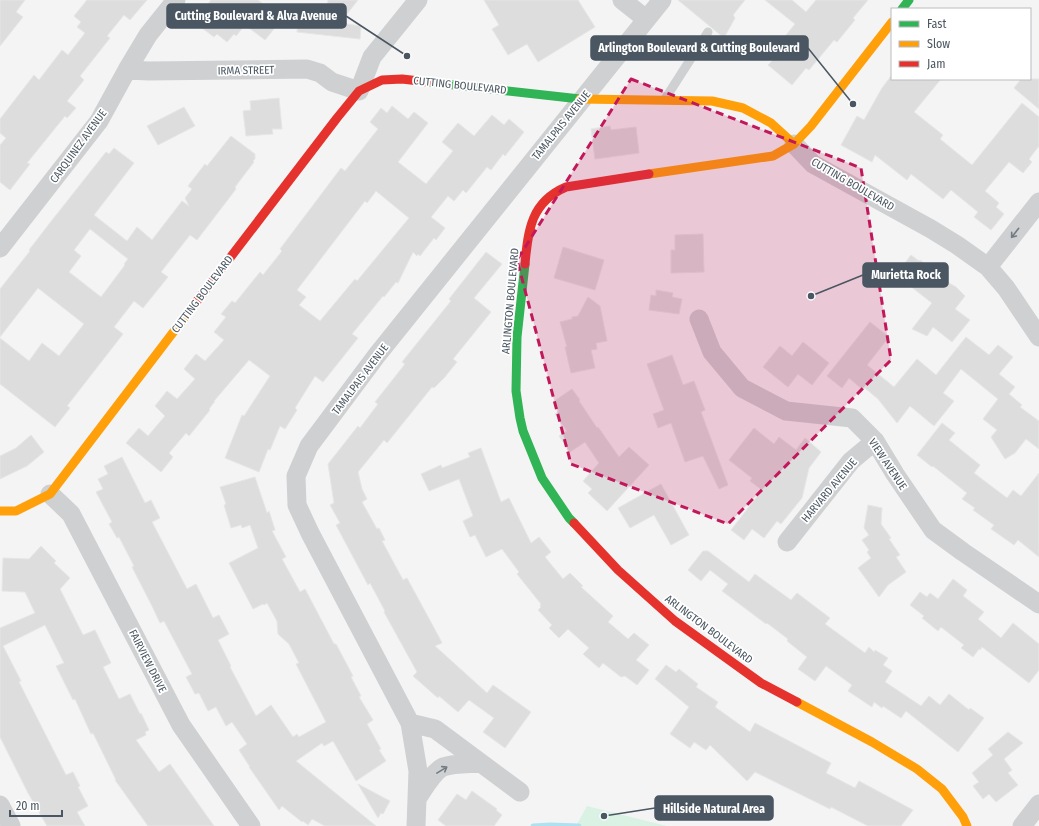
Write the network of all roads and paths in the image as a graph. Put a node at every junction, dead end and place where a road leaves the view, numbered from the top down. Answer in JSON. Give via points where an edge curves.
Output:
{"nodes":[{"id":1,"x":176,"y":0,"type":"edge"},
{"id":2,"x":418,"y":0,"type":"edge"},
{"id":3,"x":622,"y":0,"type":"edge"},
{"id":4,"x":662,"y":0,"type":"edge"},
{"id":5,"x":909,"y":0,"type":"edge"},
{"id":6,"x":903,"y":8,"type":"edge"},
{"id":7,"x":646,"y":19,"type":"junction"},
{"id":8,"x":891,"y":23,"type":"edge"},
{"id":9,"x":708,"y":32,"type":"dead end"},
{"id":10,"x":127,"y":70,"type":"junction"},
{"id":11,"x":359,"y":91,"type":"junction"},
{"id":12,"x":582,"y":99,"type":"junction"},
{"id":13,"x":665,"y":100,"type":"junction"},
{"id":14,"x":794,"y":144,"type":"junction"},
{"id":15,"x":1039,"y":202,"type":"edge"},
{"id":16,"x":0,"y":248,"type":"edge"},
{"id":17,"x":988,"y":267,"type":"junction"},
{"id":18,"x":699,"y":319,"type":"dead end"},
{"id":19,"x":1039,"y":337,"type":"edge"},
{"id":20,"x":875,"y":441,"type":"junction"},
{"id":21,"x":50,"y":494,"type":"junction"},
{"id":22,"x":0,"y":511,"type":"edge"},
{"id":23,"x":787,"y":542,"type":"dead end"},
{"id":24,"x":1039,"y":604,"type":"edge"},
{"id":25,"x":410,"y":723,"type":"junction"},
{"id":26,"x":482,"y":763,"type":"junction"},
{"id":27,"x":520,"y":792,"type":"dead end"},
{"id":28,"x":1039,"y":804,"type":"edge"},
{"id":29,"x":0,"y":805,"type":"edge"},
{"id":30,"x":417,"y":813,"type":"edge"},
{"id":31,"x":11,"y":826,"type":"edge"},
{"id":32,"x":251,"y":826,"type":"edge"},
{"id":33,"x":967,"y":826,"type":"edge"},
{"id":34,"x":1022,"y":826,"type":"edge"}],
"edges":[{"from":1,"to":10,"type":"street","name":"CARQUINEZ AVENUE","via":[[148,35]]},
{"from":2,"to":11,"type":"street","via":[[372,57]]},
{"from":3,"to":7,"type":"street"},
{"from":4,"to":7,"type":"street","name":"TAMALPAIS AVENUE"},
{"from":5,"to":6,"type":"main road"},
{"from":7,"to":12,"type":"street","name":"TAMALPAIS AVENUE"},
{"from":8,"to":14,"type":"main road","name":"ARLINGTON BOULEVARD"},
{"from":9,"to":13,"type":"lane"},
{"from":10,"to":11,"type":"street","name":"IRMA STREET","via":[[307,69],[320,73],[332,82]]},
{"from":10,"to":16,"type":"street","name":"CARQUINEZ AVENUE","via":[[99,121]]},
{"from":11,"to":12,"type":"main road","name":"CUTTING BOULEVARD","via":[[382,80],[402,79]]},
{"from":11,"to":21,"type":"main road","name":"CUTTING BOULEVARD"},
{"from":12,"to":13,"type":"main road","name":"CUTTING BOULEVARD"},
{"from":12,"to":25,"type":"street","name":"TAMALPAIS AVENUE","via":[[377,355],[309,446],[296,476],[297,505]]},
{"from":13,"to":14,"type":"main road","name":"CUTTING BOULEVARD","via":[[712,101],[743,108],[771,123]]},
{"from":14,"to":17,"type":"street","name":"CUTTING BOULEVARD","via":[[813,164],[931,229]]},
{"from":14,"to":33,"type":"main road","name":"ARLINGTON BOULEVARD","via":[[773,156],[565,187],[553,193],[542,204],[529,228],[517,336],[516,391],[523,431],[542,478],[569,518],[618,570],[675,621],[761,683],[917,769],[942,790]]},
{"from":15,"to":17,"type":"street","one_way":true},
{"from":17,"to":19,"type":"street","name":"CUTTING BOULEVARD","via":[[1006,288]]},
{"from":18,"to":20,"type":"street","name":"VIEW AVENUE","via":[[712,352],[742,388],[786,411],[852,418]]},
{"from":20,"to":23,"type":"street","name":"HARVARD AVENUE","via":[[851,461]]},
{"from":20,"to":24,"type":"street","name":"VIEW AVENUE","via":[[933,530]]},
{"from":21,"to":22,"type":"main road","name":"CUTTING BOULEVARD","via":[[16,511]]},
{"from":21,"to":32,"type":"street","name":"FAIRVIEW DRIVE","via":[[71,514],[181,725]]},
{"from":25,"to":26,"type":"street","via":[[435,730]]},
{"from":25,"to":30,"type":"street","name":"TAMALPAIS AVENUE","via":[[418,771]]},
{"from":26,"to":27,"type":"street"},
{"from":30,"to":26,"type":"street","one_way":true,"via":[[430,779],[442,768]]},
{"from":28,"to":34,"type":"street"},
{"from":29,"to":31,"type":"street"}]}
